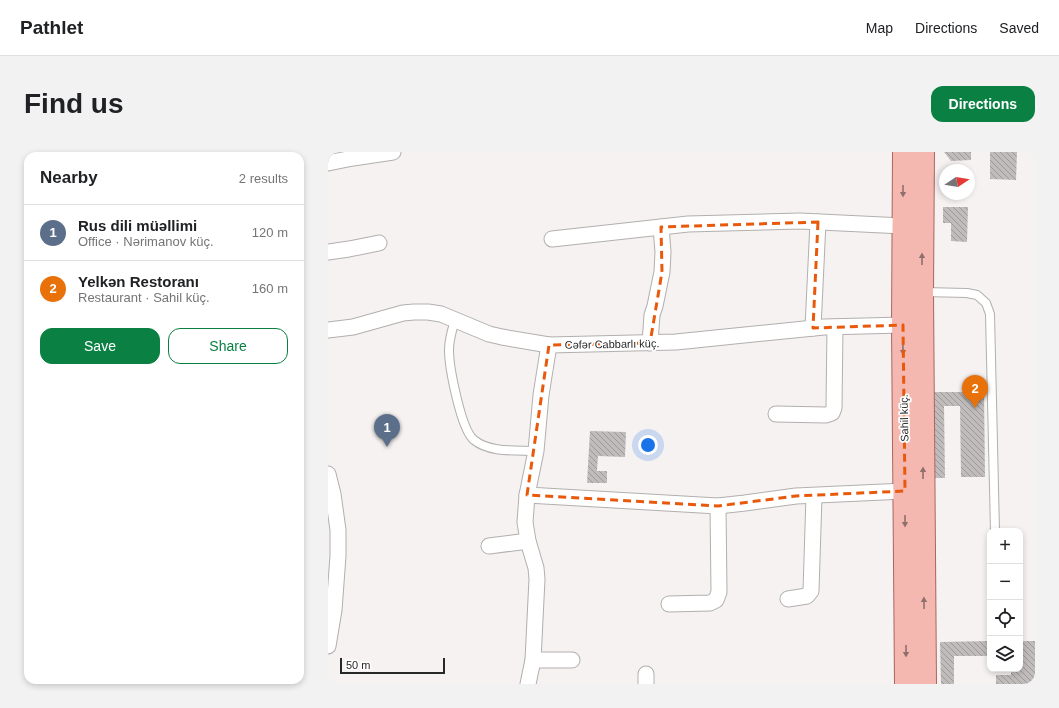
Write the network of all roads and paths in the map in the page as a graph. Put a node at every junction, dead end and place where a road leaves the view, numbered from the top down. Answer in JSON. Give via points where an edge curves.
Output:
{"nodes":[{"id":1,"x":393,"y":152,"type":"edge"},
{"id":2,"x":904,"y":152,"type":"edge"},
{"id":3,"x":923,"y":152,"type":"edge"},
{"id":4,"x":328,"y":161,"type":"edge"},
{"id":5,"x":818,"y":222,"type":"junction"},
{"id":6,"x":903,"y":226,"type":"junction"},
{"id":7,"x":661,"y":227,"type":"junction"},
{"id":8,"x":552,"y":239,"type":"dead end"},
{"id":9,"x":379,"y":243,"type":"dead end"},
{"id":10,"x":328,"y":252,"type":"edge"},
{"id":11,"x":922,"y":292,"type":"junction"},
{"id":12,"x":455,"y":320,"type":"junction"},
{"id":13,"x":903,"y":325,"type":"junction"},
{"id":14,"x":835,"y":327,"type":"junction"},
{"id":15,"x":813,"y":328,"type":"junction"},
{"id":16,"x":328,"y":330,"type":"edge"},
{"id":17,"x":650,"y":343,"type":"junction"},
{"id":18,"x":549,"y":345,"type":"junction"},
{"id":19,"x":776,"y":414,"type":"dead end"},
{"id":20,"x":536,"y":451,"type":"junction"},
{"id":21,"x":328,"y":474,"type":"edge"},
{"id":22,"x":905,"y":491,"type":"junction"},
{"id":23,"x":330,"y":495,"type":"edge"},
{"id":24,"x":528,"y":495,"type":"junction"},
{"id":25,"x":814,"y":496,"type":"junction"},
{"id":26,"x":718,"y":506,"type":"junction"},
{"id":27,"x":995,"y":528,"type":"edge"},
{"id":28,"x":528,"y":541,"type":"junction"},
{"id":29,"x":489,"y":546,"type":"dead end"},
{"id":30,"x":788,"y":599,"type":"dead end"},
{"id":31,"x":669,"y":604,"type":"dead end"},
{"id":32,"x":328,"y":646,"type":"edge"},
{"id":33,"x":533,"y":660,"type":"junction"},
{"id":34,"x":572,"y":660,"type":"dead end"},
{"id":35,"x":528,"y":684,"type":"edge"},
{"id":36,"x":906,"y":684,"type":"edge"},
{"id":37,"x":925,"y":684,"type":"edge"}],
"edges":[{"from":1,"to":4,"type":"street"},
{"from":2,"to":6,"type":"main road","name":"Sahil küç.","one_way":true},
{"from":11,"to":3,"type":"main road","name":"Sahil küç.","one_way":true},
{"from":5,"to":6,"type":"street"},
{"from":5,"to":7,"type":"street","via":[[688,224]]},
{"from":5,"to":15,"type":"street"},
{"from":6,"to":13,"type":"main road","name":"Sahil küç."},
{"from":7,"to":8,"type":"street"},
{"from":7,"to":17,"type":"street","via":[[662,272],[652,315]]},
{"from":9,"to":10,"type":"street"},
{"from":11,"to":27,"type":"lane","via":[[977,295],[986,303],[990,314]]},
{"from":37,"to":11,"type":"main road","name":"Sahil küç.","one_way":true},
{"from":12,"to":16,"type":"street","name":"Cəfər Cabbarlı küç.","via":[[441,314],[414,312]]},
{"from":12,"to":18,"type":"street","name":"Cəfər Cabbarlı küç.","via":[[488,334]]},
{"from":12,"to":20,"type":"lane","via":[[450,334],[449,350],[458,404],[467,433],[482,445],[496,449]]},
{"from":13,"to":14,"type":"street","name":"Cəfər Cabbarlı küç."},
{"from":13,"to":22,"type":"main road","name":"Sahil küç.","one_way":true},
{"from":14,"to":15,"type":"street","name":"Cəfər Cabbarlı küç."},
{"from":14,"to":19,"type":"street","via":[[832,413]]},
{"from":15,"to":17,"type":"street","name":"Cəfər Cabbarlı küç.","via":[[698,341]]},
{"from":17,"to":18,"type":"street","name":"Cəfər Cabbarlı küç."},
{"from":18,"to":20,"type":"street"},
{"from":20,"to":24,"type":"street"},
{"from":21,"to":23,"type":"street"},
{"from":22,"to":25,"type":"street"},
{"from":22,"to":36,"type":"main road","name":"Sahil küç.","one_way":true},
{"from":23,"to":32,"type":"street","via":[[338,530],[338,556]]},
{"from":24,"to":26,"type":"street"},
{"from":24,"to":28,"type":"street","via":[[525,522]]},
{"from":25,"to":26,"type":"street"},
{"from":25,"to":30,"type":"street","via":[[811,591],[807,596]]},
{"from":26,"to":31,"type":"street","via":[[719,592],[716,600],[710,604]]},
{"from":28,"to":29,"type":"street"},
{"from":28,"to":33,"type":"street","via":[[537,579]]},
{"from":33,"to":34,"type":"street"},
{"from":33,"to":35,"type":"street"}]}
